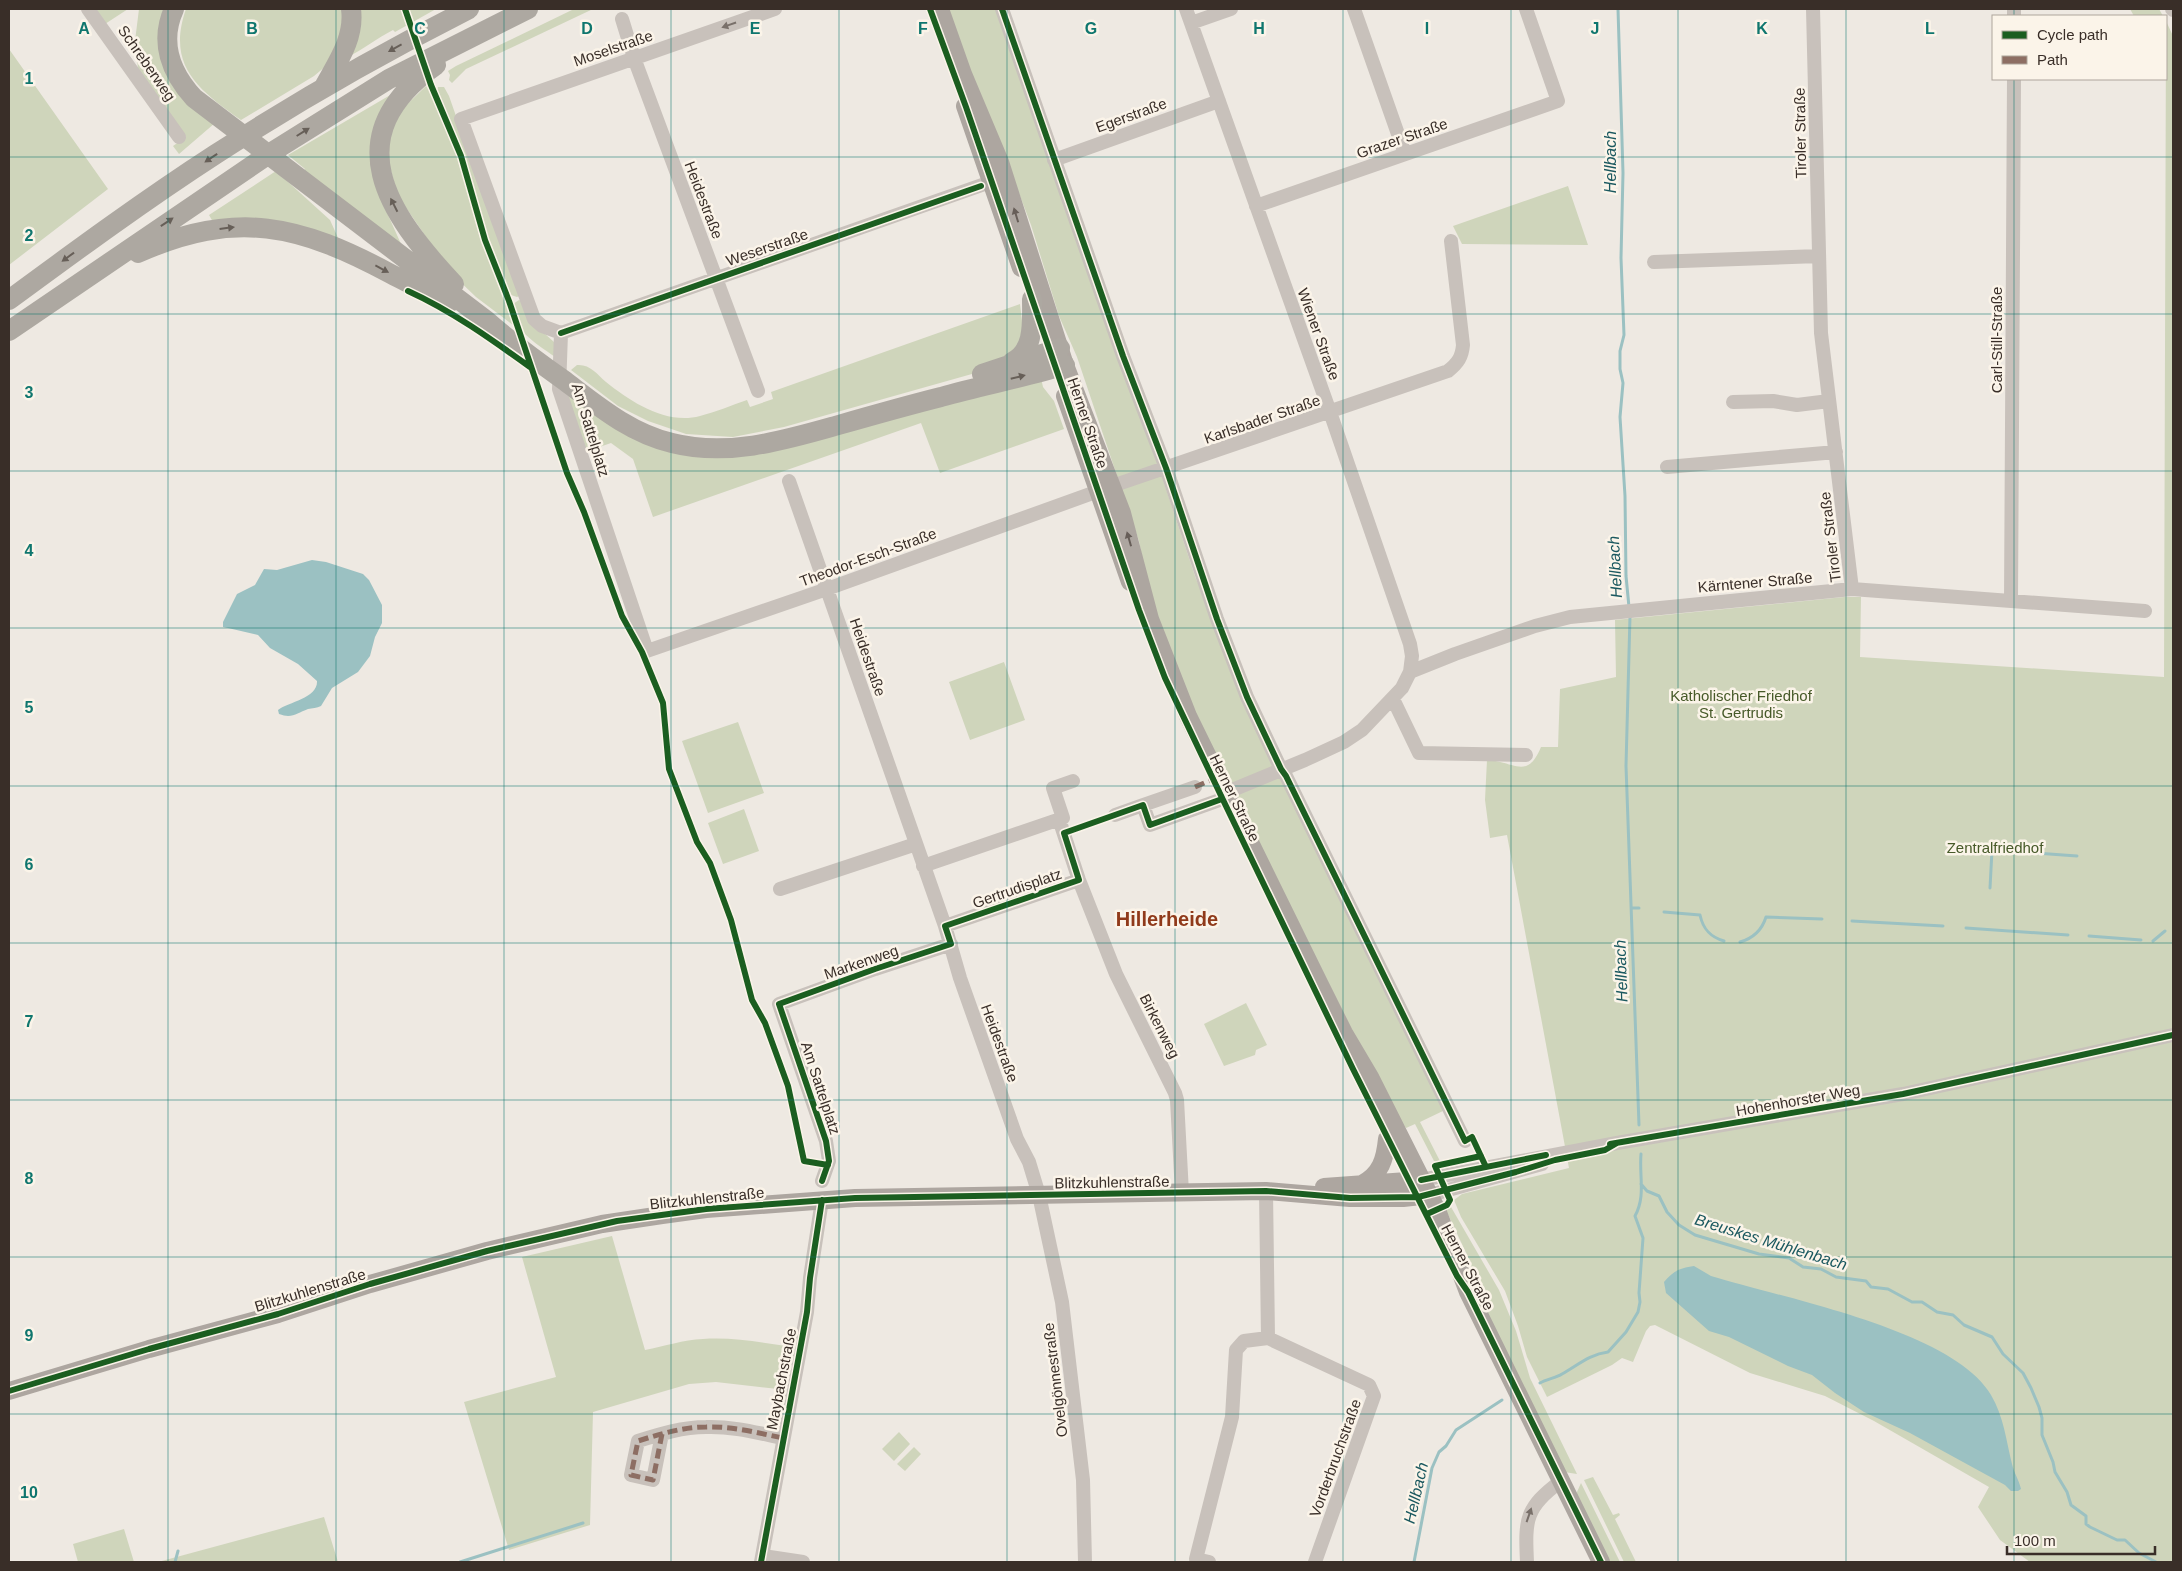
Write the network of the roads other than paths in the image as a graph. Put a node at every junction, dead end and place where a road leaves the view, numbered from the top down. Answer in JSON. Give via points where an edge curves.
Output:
{"nodes":[{"id":1,"x":88,"y":9,"type":"edge"},
{"id":2,"x":174,"y":9,"type":"edge"},
{"id":3,"x":182,"y":9,"type":"edge"},
{"id":4,"x":351,"y":9,"type":"edge"},
{"id":5,"x":469,"y":9,"type":"edge"},
{"id":6,"x":528,"y":9,"type":"edge"},
{"id":7,"x":775,"y":9,"type":"edge"},
{"id":8,"x":930,"y":9,"type":"edge"},
{"id":9,"x":940,"y":9,"type":"edge"},
{"id":10,"x":1002,"y":9,"type":"edge"},
{"id":11,"x":1186,"y":9,"type":"edge"},
{"id":12,"x":1231,"y":9,"type":"edge"},
{"id":13,"x":1354,"y":9,"type":"edge"},
{"id":14,"x":1526,"y":9,"type":"edge"},
{"id":15,"x":1813,"y":9,"type":"edge"},
{"id":16,"x":622,"y":20,"type":"dead end"},
{"id":17,"x":1191,"y":23,"type":"junction"},
{"id":18,"x":492,"y":26,"type":"junction"},
{"id":19,"x":634,"y":58,"type":"junction"},
{"id":20,"x":2014,"y":80,"type":"edge"},
{"id":21,"x":324,"y":87,"type":"junction"},
{"id":22,"x":1219,"y":101,"type":"junction"},
{"id":23,"x":221,"y":117,"type":"junction"},
{"id":24,"x":179,"y":137,"type":"dead end"},
{"id":25,"x":1406,"y":154,"type":"junction"},
{"id":26,"x":1054,"y":160,"type":"junction"},
{"id":27,"x":292,"y":170,"type":"junction"},
{"id":28,"x":998,"y":180,"type":"junction"},
{"id":29,"x":1256,"y":206,"type":"junction"},
{"id":30,"x":1451,"y":241,"type":"dead end"},
{"id":31,"x":1819,"y":256,"type":"junction"},
{"id":32,"x":1654,"y":262,"type":"dead end"},
{"id":33,"x":83,"y":278,"type":"junction"},
{"id":34,"x":716,"y":278,"type":"junction"},
{"id":35,"x":1032,"y":299,"type":"junction"},
{"id":36,"x":9,"y":300,"type":"edge"},
{"id":37,"x":480,"y":310,"type":"junction"},
{"id":38,"x":9,"y":331,"type":"edge"},
{"id":39,"x":561,"y":333,"type":"junction"},
{"id":40,"x":509,"y":335,"type":"junction"},
{"id":41,"x":1057,"y":358,"type":"junction"},
{"id":42,"x":1001,"y":368,"type":"junction"},
{"id":43,"x":583,"y":390,"type":"junction"},
{"id":44,"x":758,"y":391,"type":"dead end"},
{"id":45,"x":1829,"y":401,"type":"junction"},
{"id":46,"x":1733,"y":402,"type":"dead end"},
{"id":47,"x":1330,"y":412,"type":"junction"},
{"id":48,"x":1836,"y":452,"type":"junction"},
{"id":49,"x":1666,"y":467,"type":"dead end"},
{"id":50,"x":1166,"y":468,"type":"junction"},
{"id":51,"x":789,"y":481,"type":"dead end"},
{"id":52,"x":1106,"y":489,"type":"junction"},
{"id":53,"x":827,"y":589,"type":"junction"},
{"id":54,"x":1852,"y":589,"type":"junction"},
{"id":55,"x":2011,"y":601,"type":"junction"},
{"id":56,"x":2145,"y":611,"type":"dead end"},
{"id":57,"x":647,"y":651,"type":"joint"},
{"id":58,"x":1410,"y":672,"type":"junction"},
{"id":59,"x":1393,"y":699,"type":"junction"},
{"id":60,"x":1526,"y":755,"type":"dead end"},
{"id":61,"x":1281,"y":770,"type":"junction"},
{"id":62,"x":1073,"y":781,"type":"dead end"},
{"id":63,"x":1194,"y":786,"type":"dead end"},
{"id":64,"x":1225,"y":796,"type":"junction"},
{"id":65,"x":1143,"y":805,"type":"junction"},
{"id":66,"x":1115,"y":815,"type":"dead end"},
{"id":67,"x":1059,"y":819,"type":"junction"},
{"id":68,"x":916,"y":844,"type":"junction"},
{"id":69,"x":924,"y":866,"type":"junction"},
{"id":70,"x":1079,"y":880,"type":"junction"},
{"id":71,"x":780,"y":889,"type":"dead end"},
{"id":72,"x":945,"y":926,"type":"junction"},
{"id":73,"x":951,"y":944,"type":"junction"},
{"id":74,"x":780,"y":1004,"type":"joint"},
{"id":75,"x":2173,"y":1035,"type":"edge"},
{"id":76,"x":1387,"y":1139,"type":"junction"},
{"id":77,"x":1465,"y":1141,"type":"dead end"},
{"id":78,"x":822,"y":1181,"type":"dead end"},
{"id":79,"x":1362,"y":1184,"type":"junction"},
{"id":80,"x":1420,"y":1188,"type":"junction"},
{"id":81,"x":1266,"y":1191,"type":"junction"},
{"id":82,"x":1182,"y":1192,"type":"junction"},
{"id":83,"x":1039,"y":1195,"type":"junction"},
{"id":84,"x":822,"y":1200,"type":"junction"},
{"id":85,"x":1268,"y":1338,"type":"junction"},
{"id":86,"x":9,"y":1391,"type":"edge"},
{"id":87,"x":662,"y":1434,"type":"dead end"},
{"id":88,"x":783,"y":1438,"type":"junction"},
{"id":89,"x":1561,"y":1482,"type":"junction"},
{"id":90,"x":762,"y":1559,"type":"edge"},
{"id":91,"x":803,"y":1562,"type":"edge"},
{"id":92,"x":1085,"y":1562,"type":"edge"},
{"id":93,"x":1209,"y":1562,"type":"edge"},
{"id":94,"x":1315,"y":1562,"type":"edge"},
{"id":95,"x":1527,"y":1562,"type":"edge"},
{"id":96,"x":1601,"y":1562,"type":"edge"}],
"edges":[{"from":1,"to":24,"type":"street","name":"Schreberweg"},
{"from":2,"to":23,"type":"highway","via":[[168,33],[172,66],[182,86]]},
{"from":3,"to":23,"type":"highway","via":[[176,29],[176,52],[183,72],[192,88]]},
{"from":4,"to":21,"type":"highway","via":[[352,27],[348,42]]},
{"from":5,"to":21,"type":"highway","one_way":true},
{"from":6,"to":18,"type":"highway"},
{"from":7,"to":19,"type":"street","name":"Moselstraße","one_way":true},
{"from":8,"to":28,"type":"main road","name":"Herner Straße"},
{"from":9,"to":28,"type":"main road","name":"Herner Straße"},
{"from":10,"to":26,"type":"street"},
{"from":11,"to":17,"type":"street","name":"Wiener Straße"},
{"from":12,"to":17,"type":"street"},
{"from":13,"to":25,"type":"street"},
{"from":14,"to":25,"type":"street","name":"Grazer Straße","via":[[1558,101]]},
{"from":15,"to":31,"type":"street","name":"Tiroler Straße"},
{"from":16,"to":19,"type":"street","name":"Heidestraße"},
{"from":17,"to":22,"type":"street","name":"Wiener Straße"},
{"from":33,"to":18,"type":"highway","one_way":true,"via":[[380,84]]},
{"from":37,"to":18,"type":"highway","one_way":true,"via":[[438,267],[400,217],[383,180],[379,148],[385,122],[401,94]]},
{"from":19,"to":34,"type":"street","name":"Heidestraße"},
{"from":19,"to":39,"type":"street","name":"Moselstraße","via":[[461,119],[534,319],[542,326]]},
{"from":20,"to":55,"type":"street","name":"Carl-Still-Straße"},
{"from":21,"to":36,"type":"highway","one_way":true,"via":[[215,155]]},
{"from":22,"to":26,"type":"street","name":"Egerstraße"},
{"from":22,"to":29,"type":"street","name":"Wiener Straße"},
{"from":23,"to":27,"type":"highway"},
{"from":25,"to":29,"type":"street","name":"Grazer Straße"},
{"from":26,"to":50,"type":"street"},
{"from":27,"to":37,"type":"highway"},
{"from":27,"to":40,"type":"highway"},
{"from":28,"to":34,"type":"street","name":"Weserstraße"},
{"from":28,"to":35,"type":"main road","name":"Herner Straße"},
{"from":41,"to":28,"type":"main road","name":"Herner Straße","one_way":true},
{"from":29,"to":47,"type":"street","name":"Wiener Straße"},
{"from":30,"to":47,"type":"street","name":"Karlsbader Straße","via":[[1463,344],[1462,356],[1456,365],[1448,371]]},
{"from":31,"to":32,"type":"street"},
{"from":31,"to":45,"type":"street","name":"Tiroler Straße","via":[[1821,333]]},
{"from":33,"to":38,"type":"highway"},
{"from":33,"to":40,"type":"highway","one_way":true,"via":[[160,243],[186,235],[238,227],[266,227],[334,245]]},
{"from":34,"to":39,"type":"street","name":"Weserstraße"},
{"from":34,"to":44,"type":"street","name":"Heidestraße"},
{"from":35,"to":41,"type":"main road","name":"Herner Straße"},
{"from":35,"to":42,"type":"highway","via":[[1032,331],[1025,351],[1020,358]]},
{"from":37,"to":40,"type":"highway"},
{"from":39,"to":57,"type":"street","name":"Am Sattelplatz","via":[[559,389]]},
{"from":40,"to":43,"type":"highway"},
{"from":41,"to":42,"type":"highway"},
{"from":43,"to":41,"type":"highway","one_way":true,"via":[[619,422],[648,435],[690,447],[730,449],[791,439],[942,396]]},
{"from":41,"to":52,"type":"main road","name":"Herner Straße"},
{"from":42,"to":43,"type":"highway","via":[[770,435],[721,440],[682,436],[652,428]]},
{"from":45,"to":46,"type":"street","via":[[1797,405],[1766,401]]},
{"from":45,"to":48,"type":"street","name":"Tiroler Straße"},
{"from":47,"to":50,"type":"street","name":"Karlsbader Straße"},
{"from":47,"to":58,"type":"street","name":"Wiener Straße","via":[[1410,644]]},
{"from":48,"to":49,"type":"street"},
{"from":48,"to":54,"type":"street","name":"Tiroler Straße"},
{"from":50,"to":52,"type":"street","name":"Karlsbader Straße"},
{"from":50,"to":61,"type":"street","via":[[1217,620],[1247,697]]},
{"from":51,"to":53,"type":"street","name":"Heidestraße"},
{"from":52,"to":53,"type":"street","name":"Theodor-Esch-Straße"},
{"from":52,"to":64,"type":"main road","name":"Herner Straße","via":[[1139,610],[1165,678]]},
{"from":53,"to":57,"type":"street","name":"Theodor-Esch-Straße"},
{"from":53,"to":68,"type":"street","name":"Heidestraße"},
{"from":54,"to":55,"type":"street","name":"Kärntener Straße"},
{"from":54,"to":58,"type":"street","name":"Kärntener Straße","via":[[1570,617],[1535,626]]},
{"from":55,"to":56,"type":"street","name":"Kärntener Straße"},
{"from":58,"to":59,"type":"street"},
{"from":59,"to":60,"type":"street","via":[[1419,753]]},
{"from":59,"to":61,"type":"street","via":[[1350,738]]},
{"from":61,"to":64,"type":"street"},
{"from":61,"to":77,"type":"street"},
{"from":62,"to":67,"type":"street","name":"Gertrudisplatz","via":[[1053,788],[1063,818]]},
{"from":63,"to":65,"type":"street"},
{"from":64,"to":65,"type":"street","via":[[1150,825]]},
{"from":64,"to":76,"type":"main road","name":"Herner Straße"},
{"from":64,"to":80,"type":"main road","name":"Herner Straße","via":[[1332,1009],[1370,1077]]},
{"from":65,"to":66,"type":"street"},
{"from":67,"to":69,"type":"street"},
{"from":67,"to":70,"type":"street","name":"Gertrudisplatz"},
{"from":68,"to":69,"type":"street","name":"Heidestraße"},
{"from":68,"to":71,"type":"street"},
{"from":69,"to":72,"type":"street","name":"Heidestraße"},
{"from":70,"to":72,"type":"street","name":"Gertrudisplatz"},
{"from":70,"to":82,"type":"street","name":"Birkenweg","via":[[1116,974],[1175,1093]]},
{"from":72,"to":73,"type":"street","name":"Heidestraße"},
{"from":73,"to":74,"type":"street","name":"Markenweg"},
{"from":73,"to":83,"type":"street","name":"Heidestraße","via":[[960,978]]},
{"from":74,"to":78,"type":"street","name":"Am Sattelplatz","via":[[826,1141],[829,1161]]},
{"from":75,"to":80,"type":"street","name":"Hohenhorster Weg","via":[[1902,1094],[1617,1143],[1605,1150]]},
{"from":76,"to":79,"type":"main road","via":[[1378,1173]]},
{"from":76,"to":80,"type":"main road","name":"Herner Straße"},
{"from":79,"to":80,"type":"main road"},
{"from":79,"to":81,"type":"main road"},
{"from":80,"to":81,"type":"main road","name":"Blitzkuhlenstraße","via":[[1350,1198]]},
{"from":80,"to":89,"type":"main road","name":"Herner Straße","via":[[1441,1219],[1468,1292]]},
{"from":81,"to":82,"type":"main road","name":"Blitzkuhlenstraße"},
{"from":81,"to":85,"type":"street"},
{"from":82,"to":83,"type":"main road","name":"Blitzkuhlenstraße"},
{"from":83,"to":84,"type":"main road","name":"Blitzkuhlenstraße"},
{"from":83,"to":92,"type":"street","name":"Ovelgönnestraße","via":[[1062,1302],[1070,1361],[1083,1480]]},
{"from":84,"to":86,"type":"main road","name":"Blitzkuhlenstraße","via":[[706,1209],[628,1220],[518,1243]]},
{"from":84,"to":88,"type":"street","name":"Maybachstraße","via":[[807,1312]]},
{"from":85,"to":93,"type":"street","via":[[1244,1341],[1236,1350],[1232,1417],[1196,1558]]},
{"from":85,"to":94,"type":"street","name":"Vorderbruchstraße","via":[[1369,1385],[1374,1396]]},
{"from":87,"to":88,"type":"street","via":[[707,1426]]},
{"from":88,"to":90,"type":"street","name":"Maybachstraße"},
{"from":95,"to":89,"type":"street","one_way":true,"via":[[1527,1522],[1532,1507],[1544,1493]]},
{"from":89,"to":96,"type":"main road","name":"Herner Straße"},
{"from":90,"to":91,"type":"street"}]}
